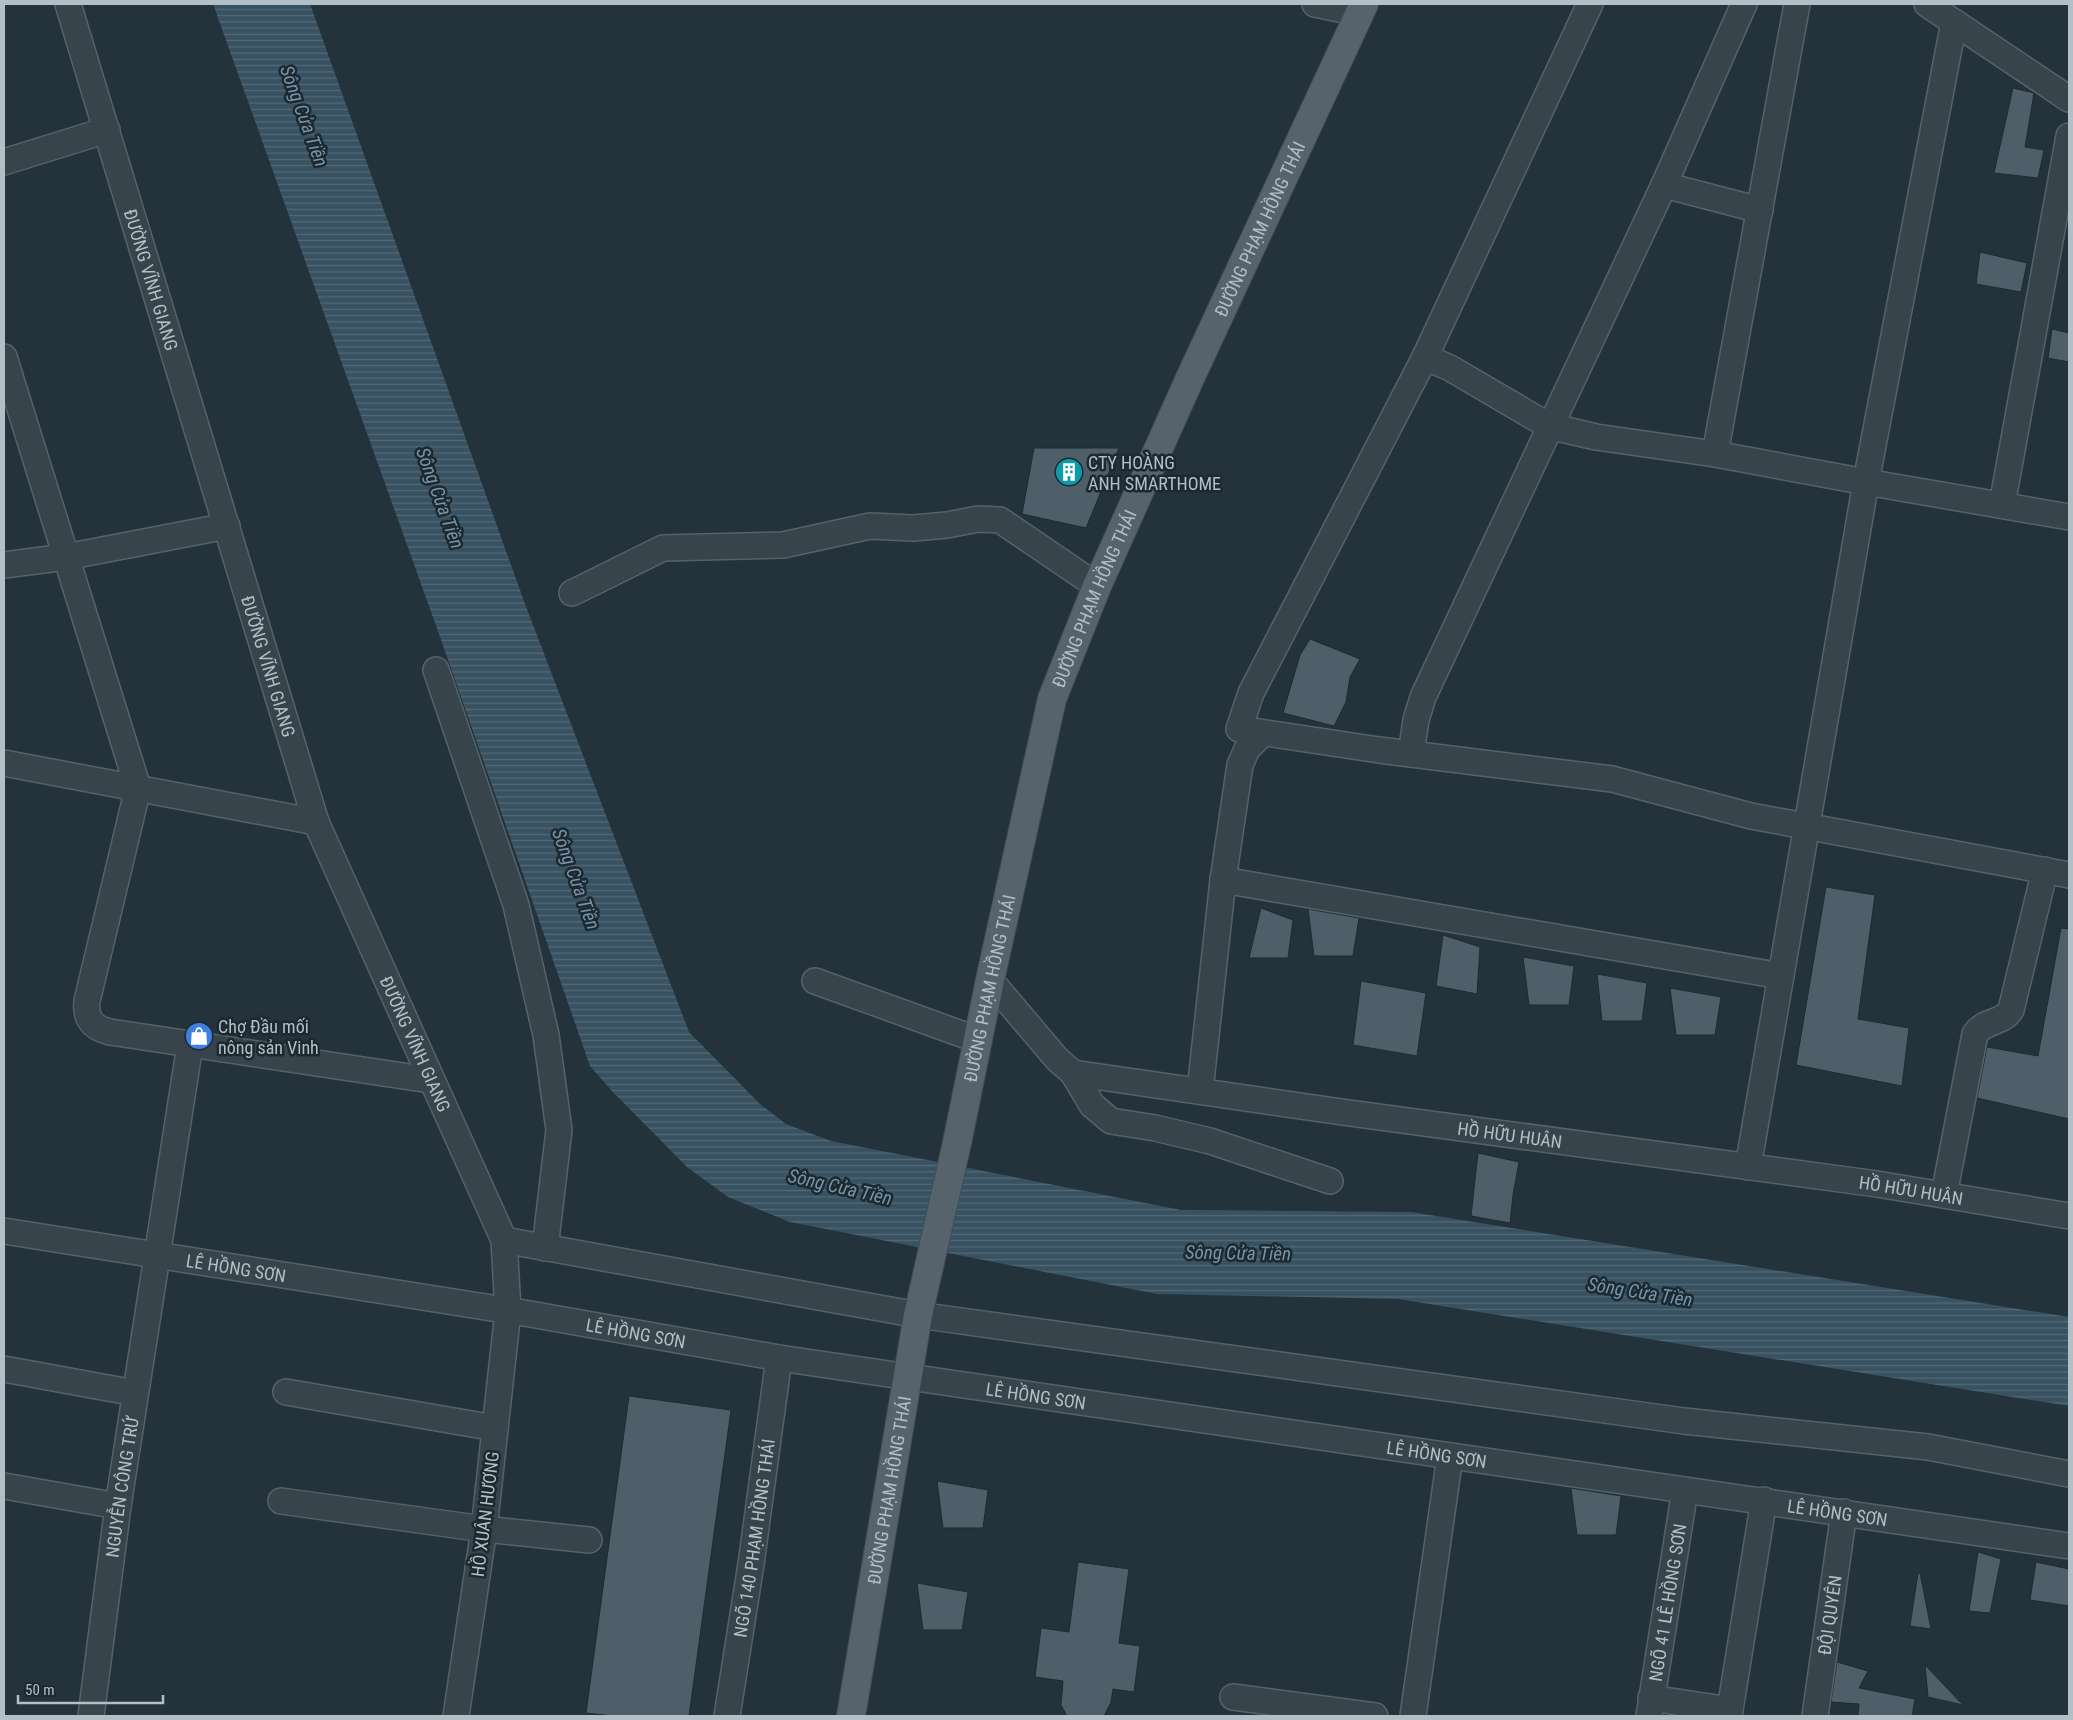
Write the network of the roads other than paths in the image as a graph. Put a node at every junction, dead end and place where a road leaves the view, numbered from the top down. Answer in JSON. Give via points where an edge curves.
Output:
{"nodes":[{"id":1,"x":68,"y":4,"type":"edge"},
{"id":2,"x":1315,"y":4,"type":"edge"},
{"id":3,"x":1590,"y":4,"type":"edge"},
{"id":4,"x":1744,"y":4,"type":"edge"},
{"id":5,"x":1797,"y":4,"type":"edge"},
{"id":6,"x":1927,"y":4,"type":"edge"},
{"id":7,"x":1362,"y":9,"type":"edge"},
{"id":8,"x":1954,"y":22,"type":"junction"},
{"id":9,"x":2069,"y":99,"type":"edge"},
{"id":10,"x":107,"y":130,"type":"junction"},
{"id":11,"x":2069,"y":136,"type":"edge"},
{"id":12,"x":4,"y":162,"type":"edge"},
{"id":13,"x":1664,"y":185,"type":"junction"},
{"id":14,"x":1760,"y":210,"type":"junction"},
{"id":15,"x":4,"y":357,"type":"edge"},
{"id":16,"x":1424,"y":357,"type":"junction"},
{"id":17,"x":1549,"y":426,"type":"junction"},
{"id":18,"x":1715,"y":454,"type":"junction"},
{"id":19,"x":1866,"y":482,"type":"junction"},
{"id":20,"x":2002,"y":504,"type":"junction"},
{"id":21,"x":2069,"y":517,"type":"edge"},
{"id":22,"x":226,"y":526,"type":"junction"},
{"id":23,"x":66,"y":557,"type":"junction"},
{"id":24,"x":4,"y":565,"type":"edge"},
{"id":25,"x":1097,"y":586,"type":"junction"},
{"id":26,"x":572,"y":592,"type":"dead end"},
{"id":27,"x":436,"y":670,"type":"dead end"},
{"id":28,"x":1263,"y":733,"type":"junction"},
{"id":29,"x":1411,"y":754,"type":"junction"},
{"id":30,"x":4,"y":763,"type":"edge"},
{"id":31,"x":138,"y":788,"type":"junction"},
{"id":32,"x":316,"y":822,"type":"junction"},
{"id":33,"x":1807,"y":825,"type":"junction"},
{"id":34,"x":2045,"y":870,"type":"junction"},
{"id":35,"x":2069,"y":875,"type":"edge"},
{"id":36,"x":1223,"y":880,"type":"junction"},
{"id":37,"x":1781,"y":976,"type":"junction"},
{"id":38,"x":815,"y":980,"type":"dead end"},
{"id":39,"x":990,"y":980,"type":"junction"},
{"id":40,"x":978,"y":1040,"type":"junction"},
{"id":41,"x":190,"y":1045,"type":"junction"},
{"id":42,"x":1073,"y":1073,"type":"junction"},
{"id":43,"x":430,"y":1080,"type":"junction"},
{"id":44,"x":1200,"y":1091,"type":"junction"},
{"id":45,"x":1748,"y":1167,"type":"junction"},
{"id":46,"x":1330,"y":1181,"type":"dead end"},
{"id":47,"x":1944,"y":1195,"type":"junction"},
{"id":48,"x":2069,"y":1216,"type":"edge"},
{"id":49,"x":4,"y":1231,"type":"edge"},
{"id":50,"x":504,"y":1240,"type":"junction"},
{"id":51,"x":545,"y":1248,"type":"junction"},
{"id":52,"x":155,"y":1256,"type":"junction"},
{"id":53,"x":508,"y":1311,"type":"junction"},
{"id":54,"x":918,"y":1314,"type":"junction"},
{"id":55,"x":780,"y":1358,"type":"junction"},
{"id":56,"x":4,"y":1370,"type":"edge"},
{"id":57,"x":908,"y":1377,"type":"junction"},
{"id":58,"x":286,"y":1392,"type":"dead end"},
{"id":59,"x":135,"y":1393,"type":"junction"},
{"id":60,"x":496,"y":1428,"type":"junction"},
{"id":61,"x":1450,"y":1456,"type":"junction"},
{"id":62,"x":2069,"y":1474,"type":"edge"},
{"id":63,"x":4,"y":1486,"type":"edge"},
{"id":64,"x":1685,"y":1490,"type":"junction"},
{"id":65,"x":1764,"y":1500,"type":"junction"},
{"id":66,"x":281,"y":1501,"type":"dead end"},
{"id":67,"x":118,"y":1506,"type":"junction"},
{"id":68,"x":1844,"y":1512,"type":"junction"},
{"id":69,"x":484,"y":1529,"type":"junction"},
{"id":70,"x":589,"y":1540,"type":"dead end"},
{"id":71,"x":2069,"y":1546,"type":"edge"},
{"id":72,"x":1233,"y":1697,"type":"dead end"},
{"id":73,"x":1650,"y":1707,"type":"edge"},
{"id":74,"x":1729,"y":1713,"type":"edge"},
{"id":75,"x":91,"y":1716,"type":"edge"},
{"id":76,"x":456,"y":1716,"type":"edge"},
{"id":77,"x":727,"y":1716,"type":"edge"},
{"id":78,"x":851,"y":1716,"type":"edge"},
{"id":79,"x":1375,"y":1716,"type":"edge"},
{"id":80,"x":1413,"y":1716,"type":"edge"},
{"id":81,"x":1815,"y":1716,"type":"edge"}],
"edges":[{"from":1,"to":10,"type":"street","name":"ĐƯỜNG VĨNH GIANG"},
{"from":2,"to":7,"type":"street"},
{"from":3,"to":16,"type":"street"},
{"from":4,"to":13,"type":"street"},
{"from":5,"to":14,"type":"street"},
{"from":6,"to":8,"type":"street"},
{"from":7,"to":25,"type":"main road","name":"ĐƯỜNG PHẠM HỒNG THÁI","via":[[1195,366]]},
{"from":8,"to":9,"type":"street"},
{"from":8,"to":19,"type":"street"},
{"from":10,"to":12,"type":"street"},
{"from":10,"to":22,"type":"street","name":"ĐƯỜNG VĨNH GIANG"},
{"from":11,"to":20,"type":"street"},
{"from":13,"to":14,"type":"street"},
{"from":13,"to":17,"type":"street"},
{"from":14,"to":18,"type":"street"},
{"from":15,"to":23,"type":"street"},
{"from":16,"to":17,"type":"street","via":[[1450,368]]},
{"from":16,"to":28,"type":"street","via":[[1251,693],[1239,729]]},
{"from":17,"to":18,"type":"street","via":[[1596,437]]},
{"from":17,"to":29,"type":"street","via":[[1423,697]]},
{"from":18,"to":19,"type":"street"},
{"from":19,"to":20,"type":"street"},
{"from":19,"to":33,"type":"street"},
{"from":20,"to":21,"type":"street"},
{"from":22,"to":23,"type":"street"},
{"from":22,"to":32,"type":"street","name":"ĐƯỜNG VĨNH GIANG"},
{"from":23,"to":24,"type":"street"},
{"from":23,"to":31,"type":"street"},
{"from":25,"to":26,"type":"street","via":[[1000,520],[978,519],[914,528],[870,526],[783,545],[663,548]]},
{"from":25,"to":39,"type":"main road","name":"ĐƯỜNG PHẠM HỒNG THÁI","via":[[1052,699]]},
{"from":27,"to":51,"type":"street","via":[[516,905],[546,1035],[559,1130]]},
{"from":28,"to":29,"type":"street"},
{"from":28,"to":36,"type":"street","via":[[1240,765]]},
{"from":29,"to":33,"type":"street","via":[[1612,779],[1752,816]]},
{"from":30,"to":31,"type":"street"},
{"from":31,"to":32,"type":"street"},
{"from":31,"to":41,"type":"street","via":[[87,1001],[87,1015],[94,1026],[102,1030]]},
{"from":32,"to":43,"type":"street","name":"ĐƯỜNG VĨNH GIANG"},
{"from":33,"to":34,"type":"street"},
{"from":33,"to":37,"type":"street"},
{"from":34,"to":35,"type":"street"},
{"from":34,"to":47,"type":"street","via":[[2011,1010],[2001,1019],[1981,1026],[1975,1034]]},
{"from":36,"to":37,"type":"street"},
{"from":36,"to":44,"type":"street"},
{"from":37,"to":45,"type":"street"},
{"from":38,"to":40,"type":"street"},
{"from":39,"to":40,"type":"main road","name":"ĐƯỜNG PHẠM HỒNG THÁI"},
{"from":39,"to":42,"type":"street","via":[[1057,1059]]},
{"from":40,"to":54,"type":"main road","name":"ĐƯỜNG PHẠM HỒNG THÁI"},
{"from":41,"to":43,"type":"street"},
{"from":41,"to":52,"type":"street","name":"NGUYỄN CÔNG TRỨ"},
{"from":42,"to":44,"type":"street","name":"HỒ HỮU HUÂN"},
{"from":42,"to":46,"type":"street","via":[[1092,1105],[1111,1121],[1210,1140]]},
{"from":43,"to":50,"type":"street","name":"ĐƯỜNG VĨNH GIANG"},
{"from":44,"to":45,"type":"street","name":"HỒ HỮU HUÂN"},
{"from":45,"to":47,"type":"street","name":"HỒ HỮU HUÂN"},
{"from":47,"to":48,"type":"street","name":"HỒ HỮU HUÂN"},
{"from":49,"to":52,"type":"street","name":"LÊ HỒNG SƠN"},
{"from":50,"to":51,"type":"street"},
{"from":50,"to":53,"type":"street","name":"ĐƯỜNG VĨNH GIANG"},
{"from":51,"to":54,"type":"street"},
{"from":52,"to":53,"type":"street","name":"LÊ HỒNG SƠN"},
{"from":52,"to":59,"type":"street","name":"NGUYỄN CÔNG TRỨ"},
{"from":53,"to":55,"type":"street","name":"LÊ HỒNG SƠN"},
{"from":53,"to":60,"type":"street","name":"HỒ XUÂN HƯƠNG"},
{"from":54,"to":57,"type":"main road","name":"ĐƯỜNG PHẠM HỒNG THÁI"},
{"from":54,"to":62,"type":"street","via":[[1684,1421],[1928,1447]]},
{"from":55,"to":57,"type":"street","name":"LÊ HỒNG SƠN"},
{"from":55,"to":77,"type":"street","name":"NGÕ 140 PHẠM HỒNG THÁI"},
{"from":56,"to":59,"type":"street"},
{"from":57,"to":61,"type":"street","name":"LÊ HỒNG SƠN"},
{"from":57,"to":78,"type":"main road","name":"ĐƯỜNG PHẠM HỒNG THÁI"},
{"from":58,"to":60,"type":"street"},
{"from":59,"to":67,"type":"street","name":"NGUYỄN CÔNG TRỨ"},
{"from":60,"to":69,"type":"street","name":"HỒ XUÂN HƯƠNG"},
{"from":61,"to":64,"type":"street","name":"LÊ HỒNG SƠN"},
{"from":61,"to":80,"type":"street"},
{"from":63,"to":67,"type":"street"},
{"from":64,"to":65,"type":"street","name":"LÊ HỒNG SƠN"},
{"from":64,"to":73,"type":"street","name":"NGÕ 41 LÊ HỒNG SƠN"},
{"from":65,"to":68,"type":"street","name":"LÊ HỒNG SƠN"},
{"from":65,"to":74,"type":"street"},
{"from":66,"to":69,"type":"street"},
{"from":67,"to":75,"type":"street","name":"NGUYỄN CÔNG TRỨ"},
{"from":68,"to":71,"type":"street","name":"LÊ HỒNG SƠN"},
{"from":68,"to":81,"type":"street","name":"ĐỘI QUYÊN"},
{"from":69,"to":70,"type":"street"},
{"from":69,"to":76,"type":"street","name":"HỒ XUÂN HƯƠNG"},
{"from":72,"to":79,"type":"street"},
{"from":73,"to":74,"type":"street"}]}
